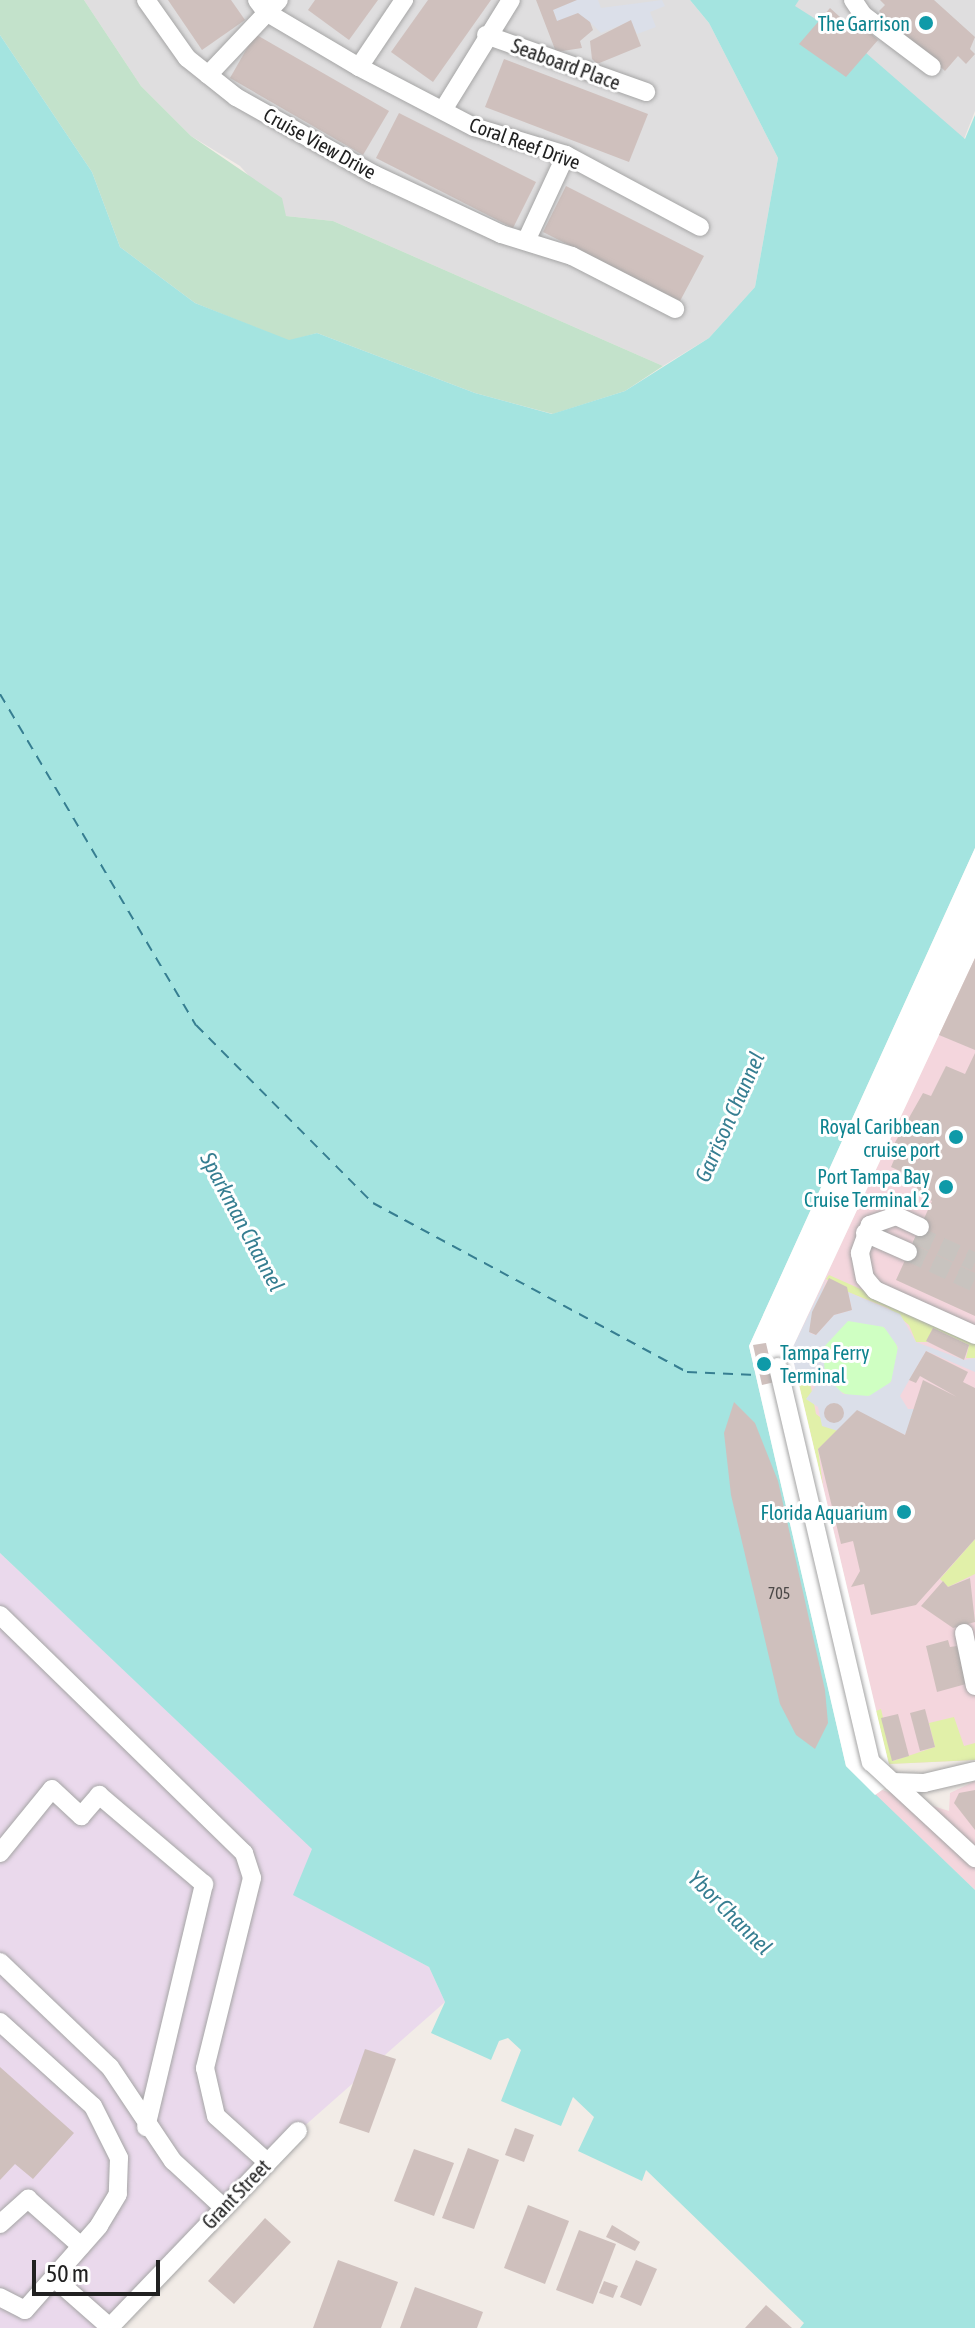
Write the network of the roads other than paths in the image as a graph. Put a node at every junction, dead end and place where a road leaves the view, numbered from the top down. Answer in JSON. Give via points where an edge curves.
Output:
{"nodes":[{"id":1,"x":146,"y":0,"type":"edge"},
{"id":2,"x":404,"y":0,"type":"edge"},
{"id":3,"x":511,"y":0,"type":"edge"},
{"id":4,"x":853,"y":0,"type":"edge"},
{"id":5,"x":267,"y":4,"type":"edge"},
{"id":6,"x":486,"y":35,"type":"junction"},
{"id":7,"x":359,"y":67,"type":"junction"},
{"id":8,"x":932,"y":67,"type":"dead end"},
{"id":9,"x":208,"y":75,"type":"junction"},
{"id":10,"x":646,"y":92,"type":"dead end"},
{"id":11,"x":443,"y":110,"type":"junction"},
{"id":12,"x":566,"y":155,"type":"junction"},
{"id":13,"x":700,"y":227,"type":"dead end"},
{"id":14,"x":526,"y":241,"type":"junction"},
{"id":15,"x":675,"y":309,"type":"dead end"},
{"id":16,"x":871,"y":1226,"type":"junction"},
{"id":17,"x":975,"y":1335,"type":"edge"},
{"id":18,"x":778,"y":1367,"type":"dead end"},
{"id":19,"x":0,"y":1615,"type":"edge"},
{"id":20,"x":964,"y":1633,"type":"dead end"},
{"id":21,"x":975,"y":1686,"type":"edge"},
{"id":22,"x":975,"y":1771,"type":"edge"},
{"id":23,"x":893,"y":1782,"type":"junction"},
{"id":24,"x":0,"y":1853,"type":"edge"},
{"id":25,"x":975,"y":1858,"type":"edge"},
{"id":26,"x":0,"y":1962,"type":"edge"},
{"id":27,"x":0,"y":2022,"type":"edge"},
{"id":28,"x":146,"y":2127,"type":"junction"},
{"id":29,"x":298,"y":2131,"type":"dead end"},
{"id":30,"x":267,"y":2162,"type":"junction"},
{"id":31,"x":223,"y":2207,"type":"junction"},
{"id":32,"x":0,"y":2224,"type":"edge"},
{"id":33,"x":81,"y":2246,"type":"junction"},
{"id":34,"x":54,"y":2278,"type":"junction"},
{"id":35,"x":0,"y":2297,"type":"edge"},
{"id":36,"x":110,"y":2328,"type":"edge"}],
"edges":[{"from":1,"to":9,"type":"street","name":"Cruise View Drive","via":[[187,58]]},
{"from":2,"to":7,"type":"street"},
{"from":3,"to":6,"type":"street"},
{"from":4,"to":8,"type":"street","via":[[863,15]]},
{"from":5,"to":7,"type":"street","name":"Coral Reef Drive"},
{"from":5,"to":9,"type":"street"},
{"from":6,"to":10,"type":"street","name":"Seaboard Place"},
{"from":6,"to":11,"type":"street"},
{"from":7,"to":11,"type":"street","name":"Coral Reef Drive"},
{"from":9,"to":14,"type":"street","name":"Cruise View Drive","via":[[375,175]]},
{"from":11,"to":12,"type":"street","name":"Coral Reef Drive","via":[[474,127]]},
{"from":12,"to":13,"type":"street","name":"Coral Reef Drive"},
{"from":12,"to":14,"type":"street"},
{"from":14,"to":15,"type":"street","name":"Cruise View Drive","via":[[572,256]]},
{"from":16,"to":16,"type":"street","via":[[896,1216],[914,1240]]},
{"from":16,"to":17,"type":"street","via":[[860,1253],[871,1287]]},
{"from":18,"to":23,"type":"street","via":[[871,1762]]},
{"from":19,"to":30,"type":"street","via":[[244,1853],[252,1878],[205,2068],[216,2116]]},
{"from":20,"to":21,"type":"street"},
{"from":22,"to":23,"type":"street","via":[[924,1783]]},
{"from":23,"to":25,"type":"street"},
{"from":24,"to":28,"type":"street","via":[[52,1789],[81,1816],[99,1795],[204,1884]]},
{"from":26,"to":28,"type":"street","via":[[110,2067]]},
{"from":27,"to":33,"type":"street","via":[[93,2106],[119,2158],[118,2194]]},
{"from":28,"to":31,"type":"street"},
{"from":29,"to":30,"type":"street","name":"Grant Street"},
{"from":30,"to":31,"type":"street","name":"Grant Street"},
{"from":31,"to":36,"type":"street","name":"Grant Street"},
{"from":32,"to":33,"type":"street","via":[[22,2198],[28,2199]]},
{"from":33,"to":34,"type":"street"},
{"from":34,"to":35,"type":"street","via":[[25,2310]]},
{"from":34,"to":36,"type":"street"}]}
